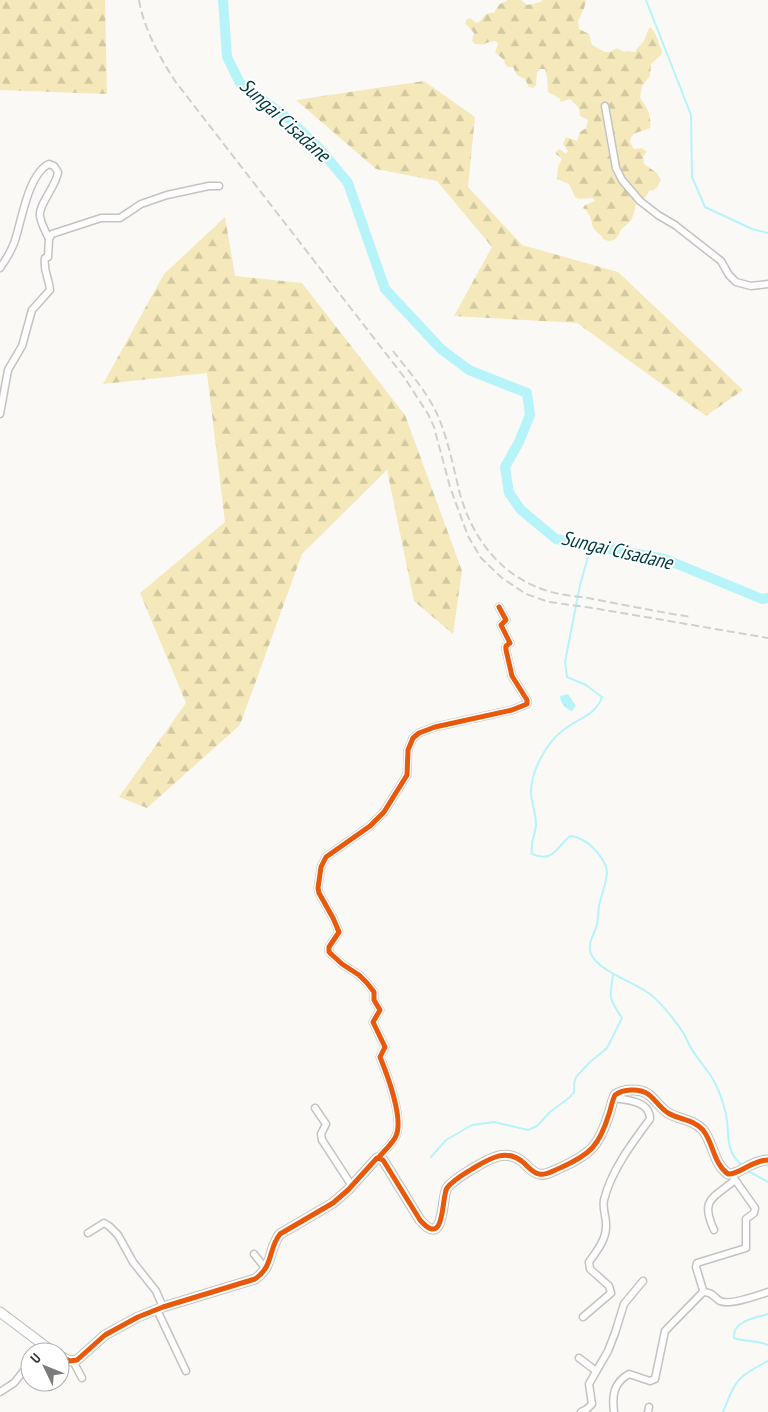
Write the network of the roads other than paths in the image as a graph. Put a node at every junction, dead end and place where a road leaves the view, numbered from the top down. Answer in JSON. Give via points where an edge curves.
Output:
{"nodes":[{"id":1,"x":605,"y":106,"type":"dead end"},
{"id":2,"x":219,"y":186,"type":"dead end"},
{"id":3,"x":49,"y":239,"type":"junction"},
{"id":4,"x":0,"y":268,"type":"edge"},
{"id":5,"x":768,"y":284,"type":"edge"},
{"id":6,"x":0,"y":414,"type":"edge"},
{"id":7,"x":499,"y":607,"type":"dead end"},
{"id":8,"x":613,"y":1098,"type":"junction"},
{"id":9,"x":315,"y":1108,"type":"dead end"},
{"id":10,"x":379,"y":1158,"type":"junction"},
{"id":11,"x":768,"y":1160,"type":"edge"},
{"id":12,"x":733,"y":1177,"type":"junction"},
{"id":13,"x":352,"y":1186,"type":"junction"},
{"id":14,"x":714,"y":1230,"type":"dead end"},
{"id":15,"x":88,"y":1233,"type":"dead end"},
{"id":16,"x":254,"y":1254,"type":"dead end"},
{"id":17,"x":266,"y":1269,"type":"junction"},
{"id":18,"x":643,"y":1281,"type":"dead end"},
{"id":19,"x":703,"y":1292,"type":"junction"},
{"id":20,"x":768,"y":1292,"type":"edge"},
{"id":21,"x":160,"y":1308,"type":"junction"},
{"id":22,"x":0,"y":1312,"type":"edge"},
{"id":23,"x":583,"y":1317,"type":"dead end"},
{"id":24,"x":33,"y":1342,"type":"edge"},
{"id":25,"x":579,"y":1358,"type":"dead end"},
{"id":26,"x":70,"y":1360,"type":"edge"},
{"id":27,"x":73,"y":1361,"type":"junction"},
{"id":28,"x":186,"y":1371,"type":"dead end"},
{"id":29,"x":596,"y":1371,"type":"junction"},
{"id":30,"x":20,"y":1375,"type":"edge"},
{"id":31,"x":82,"y":1378,"type":"dead end"},
{"id":32,"x":0,"y":1392,"type":"edge"},
{"id":33,"x":581,"y":1412,"type":"edge"},
{"id":34,"x":614,"y":1412,"type":"edge"}],
"edges":[{"from":1,"to":5,"type":"street","via":[[616,168],[640,201],[721,260],[736,282],[751,286]]},
{"from":2,"to":3,"type":"street","via":[[167,195],[141,204],[123,217],[102,218],[59,230]]},
{"from":3,"to":4,"type":"street","via":[[40,212],[58,172],[48,164],[35,180],[25,202],[16,238]]},
{"from":3,"to":6,"type":"street","via":[[48,257],[44,258],[43,267],[50,290],[32,310],[22,346],[8,370]]},
{"from":7,"to":10,"type":"street","via":[[506,620],[500,625],[510,643],[506,646],[510,673],[527,704],[415,735],[408,750],[408,775],[384,812],[326,857],[321,868],[319,893],[339,932],[329,952],[367,983],[380,1010],[373,1024],[385,1047],[380,1057],[392,1090],[397,1124],[395,1138]]},
{"from":8,"to":10,"type":"street","via":[[601,1136],[583,1157],[541,1175],[511,1155],[492,1158],[448,1186],[441,1221],[433,1228],[420,1220]]},
{"from":8,"to":12,"type":"street","via":[[617,1093],[629,1090],[645,1093],[667,1113],[694,1123],[704,1133],[719,1165]]},
{"from":8,"to":23,"type":"street","via":[[638,1102],[647,1110],[650,1119],[609,1184],[603,1203],[604,1235],[589,1262],[590,1269],[609,1286],[611,1292]]},
{"from":9,"to":13,"type":"street","via":[[326,1124],[322,1140]]},
{"from":10,"to":13,"type":"street"},
{"from":11,"to":12,"type":"street","via":[[744,1167]]},
{"from":12,"to":14,"type":"street","via":[[708,1205],[708,1217]]},
{"from":12,"to":19,"type":"street","via":[[755,1208],[746,1219],[746,1248],[697,1262]]},
{"from":13,"to":17,"type":"street","via":[[329,1206],[280,1234]]},
{"from":15,"to":21,"type":"street","via":[[104,1223],[118,1235],[133,1262],[156,1291]]},
{"from":16,"to":17,"type":"street"},
{"from":17,"to":21,"type":"street","via":[[246,1282]]},
{"from":18,"to":29,"type":"street","via":[[624,1304],[612,1341]]},
{"from":19,"to":20,"type":"street","via":[[714,1294],[722,1302]]},
{"from":19,"to":34,"type":"street","via":[[665,1331],[655,1379],[650,1381],[629,1374],[617,1385],[613,1395]]},
{"from":21,"to":27,"type":"street","via":[[115,1329]]},
{"from":21,"to":28,"type":"street"},
{"from":22,"to":24,"type":"street"},
{"from":25,"to":29,"type":"street"},
{"from":26,"to":27,"type":"street"},
{"from":27,"to":31,"type":"street"},
{"from":29,"to":33,"type":"street","via":[[589,1388],[592,1404]]},
{"from":30,"to":32,"type":"street"}]}
